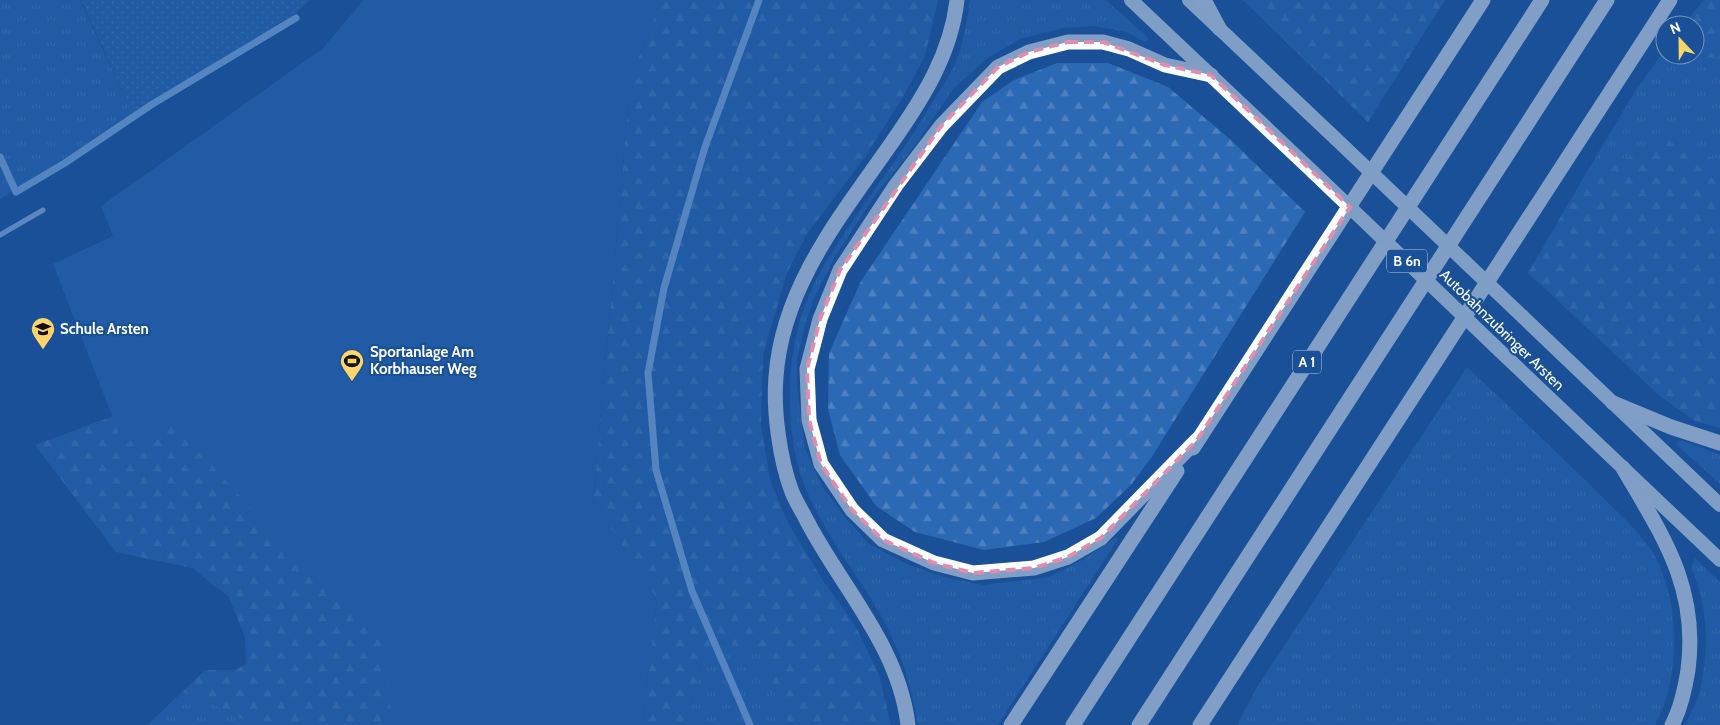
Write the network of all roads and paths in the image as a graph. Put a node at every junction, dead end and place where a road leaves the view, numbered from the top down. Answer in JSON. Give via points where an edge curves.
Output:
{"nodes":[{"id":1,"x":957,"y":0,"type":"edge"},
{"id":2,"x":1132,"y":0,"type":"edge"},
{"id":3,"x":1189,"y":0,"type":"edge"},
{"id":4,"x":1204,"y":0,"type":"edge"},
{"id":5,"x":1483,"y":0,"type":"edge"},
{"id":6,"x":1542,"y":0,"type":"edge"},
{"id":7,"x":1607,"y":0,"type":"edge"},
{"id":8,"x":1670,"y":0,"type":"edge"},
{"id":9,"x":1219,"y":28,"type":"junction"},
{"id":10,"x":1211,"y":75,"type":"junction"},
{"id":11,"x":43,"y":210,"type":"dead end"},
{"id":12,"x":0,"y":235,"type":"edge"},
{"id":13,"x":1612,"y":403,"type":"junction"},
{"id":14,"x":1197,"y":440,"type":"junction"},
{"id":15,"x":1720,"y":443,"type":"edge"},
{"id":16,"x":1623,"y":468,"type":"junction"},
{"id":17,"x":1720,"y":505,"type":"edge"},
{"id":18,"x":1720,"y":560,"type":"edge"},
{"id":19,"x":1213,"y":704,"type":"junction"},
{"id":20,"x":908,"y":725,"type":"edge"},
{"id":21,"x":1011,"y":725,"type":"edge"},
{"id":22,"x":1073,"y":725,"type":"edge"},
{"id":23,"x":1140,"y":725,"type":"edge"},
{"id":24,"x":1200,"y":725,"type":"edge"},
{"id":25,"x":1208,"y":725,"type":"edge"},
{"id":26,"x":1672,"y":725,"type":"edge"}],
"edges":[{"from":1,"to":20,"type":"highway","via":[[947,48],[922,98],[820,249],[796,292],[776,376],[781,448],[792,492],[894,667]]},
{"from":2,"to":10,"type":"highway","name":"Autobahnzubringer Arsten","number":"B 6n"},
{"from":3,"to":9,"type":"highway","name":"Autobahnzubringer Arsten","number":"B 6n"},
{"from":4,"to":9,"type":"highway"},
{"from":5,"to":14,"type":"highway"},
{"from":6,"to":22,"type":"highway","number":"A 1"},
{"from":7,"to":23,"type":"highway"},
{"from":8,"to":19,"type":"highway"},
{"from":9,"to":13,"type":"highway","name":"Autobahnzubringer Arsten","number":"B 6n","bridge":true},
{"from":10,"to":14,"type":"highway","via":[[1165,65],[1129,49],[1102,42],[1068,42],[1029,52],[998,67],[941,126],[896,185],[840,270],[820,319],[807,369],[809,420],[821,464],[852,510],[883,540],[934,563],[973,573],[1034,568],[1068,557],[1100,538]]},
{"from":10,"to":16,"type":"highway","name":"Autobahnzubringer Arsten","number":"B 6n","bridge":true},
{"from":11,"to":12,"type":"street"},
{"from":13,"to":15,"type":"highway"},
{"from":13,"to":17,"type":"highway","name":"Autobahnzubringer Arsten","number":"B 6n"},
{"from":14,"to":21,"type":"highway"},
{"from":16,"to":18,"type":"highway","name":"Autobahnzubringer Arsten","number":"B 6n"},
{"from":16,"to":26,"type":"highway","via":[[1674,558],[1684,590],[1690,625],[1690,655],[1684,694]]},
{"from":19,"to":24,"type":"highway"},
{"from":19,"to":25,"type":"highway"}]}
